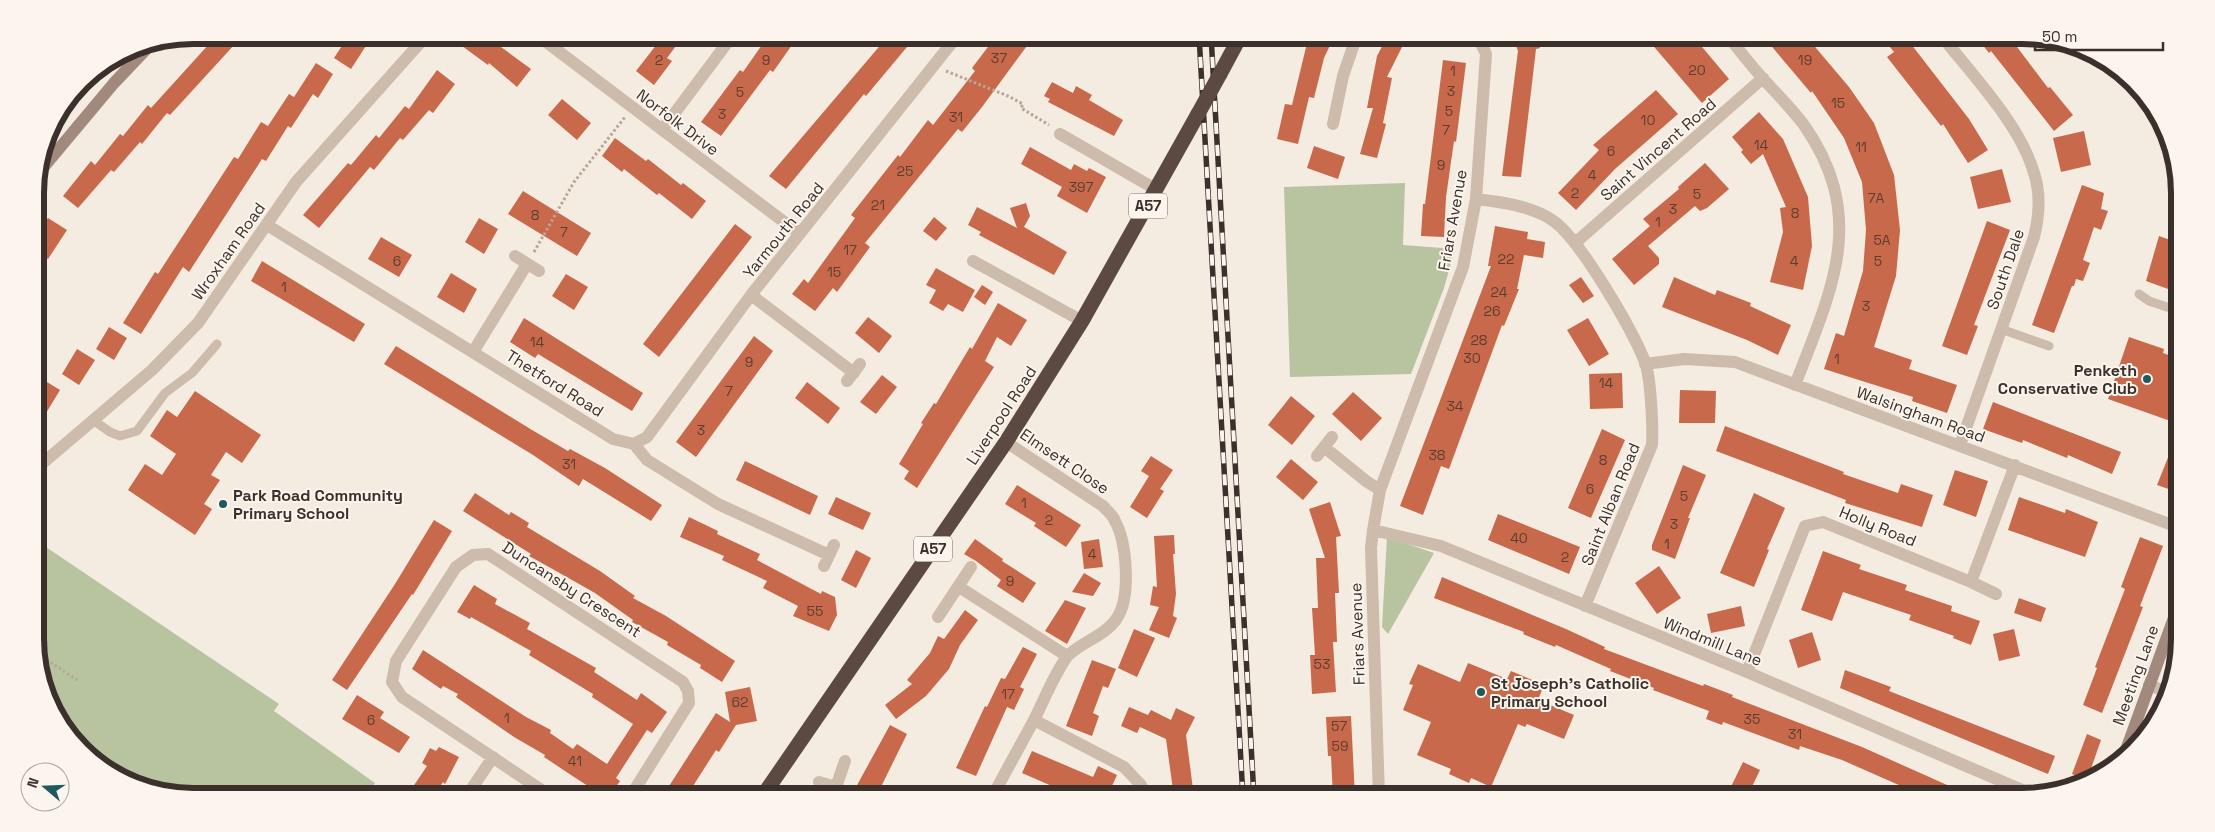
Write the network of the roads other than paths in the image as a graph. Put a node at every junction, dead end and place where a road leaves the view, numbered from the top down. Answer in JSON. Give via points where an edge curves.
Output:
{"nodes":[{"id":1,"x":419,"y":44,"type":"edge"},
{"id":2,"x":549,"y":44,"type":"edge"},
{"id":3,"x":726,"y":44,"type":"edge"},
{"id":4,"x":951,"y":44,"type":"edge"},
{"id":5,"x":1236,"y":44,"type":"edge"},
{"id":6,"x":1354,"y":44,"type":"edge"},
{"id":7,"x":1481,"y":44,"type":"edge"},
{"id":8,"x":1734,"y":44,"type":"edge"},
{"id":9,"x":1947,"y":44,"type":"edge"},
{"id":10,"x":143,"y":53,"type":"edge"},
{"id":11,"x":1762,"y":78,"type":"junction"},
{"id":12,"x":1333,"y":124,"type":"dead end"},
{"id":13,"x":662,"y":130,"type":"junction"},
{"id":14,"x":1060,"y":134,"type":"road end"},
{"id":15,"x":47,"y":164,"type":"edge"},
{"id":16,"x":1157,"y":190,"type":"junction"},
{"id":17,"x":1476,"y":198,"type":"junction"},
{"id":18,"x":267,"y":225,"type":"junction"},
{"id":19,"x":800,"y":234,"type":"junction"},
{"id":20,"x":1575,"y":243,"type":"junction"},
{"id":21,"x":515,"y":256,"type":"dead end"},
{"id":22,"x":973,"y":261,"type":"dead end"},
{"id":23,"x":527,"y":264,"type":"junction"},
{"id":24,"x":539,"y":271,"type":"dead end"},
{"id":25,"x":2139,"y":294,"type":"dead end"},
{"id":26,"x":751,"y":295,"type":"junction"},
{"id":27,"x":2171,"y":308,"type":"edge"},
{"id":28,"x":1082,"y":321,"type":"junction"},
{"id":29,"x":2001,"y":329,"type":"junction"},
{"id":30,"x":217,"y":344,"type":"dead end"},
{"id":31,"x":2049,"y":346,"type":"dead end"},
{"id":32,"x":473,"y":352,"type":"junction"},
{"id":33,"x":1646,"y":364,"type":"junction"},
{"id":34,"x":854,"y":373,"type":"dead end"},
{"id":35,"x":1795,"y":385,"type":"junction"},
{"id":36,"x":93,"y":420,"type":"junction"},
{"id":37,"x":1006,"y":442,"type":"junction"},
{"id":38,"x":634,"y":444,"type":"junction"},
{"id":39,"x":1960,"y":445,"type":"junction"},
{"id":40,"x":1324,"y":447,"type":"dead end"},
{"id":41,"x":44,"y":462,"type":"edge"},
{"id":42,"x":2015,"y":465,"type":"junction"},
{"id":43,"x":1380,"y":490,"type":"junction"},
{"id":44,"x":2171,"y":525,"type":"edge"},
{"id":45,"x":1373,"y":530,"type":"junction"},
{"id":46,"x":829,"y":555,"type":"dead end"},
{"id":47,"x":971,"y":567,"type":"dead end"},
{"id":48,"x":1972,"y":582,"type":"junction"},
{"id":49,"x":959,"y":587,"type":"junction"},
{"id":50,"x":1996,"y":594,"type":"dead end"},
{"id":51,"x":1585,"y":606,"type":"junction"},
{"id":52,"x":938,"y":618,"type":"dead end"},
{"id":53,"x":2171,"y":625,"type":"edge"},
{"id":54,"x":1067,"y":656,"type":"junction"},
{"id":55,"x":1747,"y":672,"type":"junction"},
{"id":56,"x":2149,"y":685,"type":"junction"},
{"id":57,"x":2162,"y":690,"type":"edge"},
{"id":58,"x":1034,"y":720,"type":"junction"},
{"id":59,"x":2128,"y":745,"type":"edge"},
{"id":60,"x":493,"y":758,"type":"junction"},
{"id":61,"x":845,"y":761,"type":"dead end"},
{"id":62,"x":819,"y":782,"type":"dead end"},
{"id":63,"x":836,"y":787,"type":"joint"},
{"id":64,"x":472,"y":788,"type":"edge"},
{"id":65,"x":538,"y":788,"type":"edge"},
{"id":66,"x":636,"y":788,"type":"edge"},
{"id":67,"x":768,"y":788,"type":"edge"},
{"id":68,"x":997,"y":788,"type":"edge"},
{"id":69,"x":1142,"y":788,"type":"edge"},
{"id":70,"x":1380,"y":788,"type":"edge"},
{"id":71,"x":2017,"y":788,"type":"edge"}],
"edges":[{"from":1,"to":18,"type":"street","name":"Wroxham Road","via":[[296,182]]},
{"from":2,"to":13,"type":"street","name":"Norfolk Drive"},
{"from":3,"to":13,"type":"street"},
{"from":4,"to":19,"type":"street","name":"Yarmouth Road"},
{"from":5,"to":16,"type":"highway","name":"Liverpool Road","number":"A57","bridge":true},
{"from":6,"to":12,"type":"street"},
{"from":7,"to":17,"type":"street","name":"Friars Avenue","via":[[1486,54]]},
{"from":8,"to":11,"type":"street"},
{"from":9,"to":29,"type":"street","name":"South Dale","via":[[2000,112],[2027,155],[2038,189],[2038,224]]},
{"from":10,"to":15,"type":"street"},
{"from":11,"to":20,"type":"street","name":"Saint Vincent Road"},
{"from":11,"to":35,"type":"street","via":[[1803,123],[1817,145],[1830,176],[1839,215],[1840,242],[1830,294]]},
{"from":13,"to":19,"type":"street","name":"Norfolk Drive"},
{"from":14,"to":16,"type":"street"},
{"from":16,"to":28,"type":"highway","name":"Liverpool Road","number":"A57"},
{"from":17,"to":20,"type":"street","name":"Saint Alban Road","via":[[1530,210],[1555,222]]},
{"from":17,"to":43,"type":"street","name":"Friars Avenue","via":[[1464,267]]},
{"from":18,"to":32,"type":"street","name":"Thetford Road"},
{"from":18,"to":36,"type":"street","name":"Wroxham Road","via":[[198,323],[152,370]]},
{"from":19,"to":26,"type":"street","name":"Yarmouth Road"},
{"from":20,"to":33,"type":"street","name":"Saint Alban Road","via":[[1625,321]]},
{"from":21,"to":23,"type":"street"},
{"from":22,"to":28,"type":"street"},
{"from":23,"to":24,"type":"street"},
{"from":23,"to":32,"type":"street"},
{"from":25,"to":27,"type":"lane"},
{"from":26,"to":34,"type":"street"},
{"from":26,"to":38,"type":"street","name":"Yarmouth Road","via":[[647,437]]},
{"from":28,"to":37,"type":"highway","name":"Liverpool Road","number":"A57"},
{"from":29,"to":31,"type":"lane"},
{"from":29,"to":39,"type":"street","name":"South Dale"},
{"from":30,"to":36,"type":"lane","via":[[192,372],[166,393],[137,431],[120,436]]},
{"from":32,"to":38,"type":"street","name":"Thetford Road","via":[[613,439]]},
{"from":33,"to":35,"type":"street","name":"Walsingham Road","via":[[1684,359],[1735,362]]},
{"from":33,"to":51,"type":"street","name":"Saint Alban Road","via":[[1652,445]]},
{"from":35,"to":39,"type":"street","name":"Walsingham Road"},
{"from":36,"to":41,"type":"street","name":"Wroxham Road"},
{"from":37,"to":54,"type":"street","name":"Elmsett Close","via":[[1103,506],[1115,520],[1123,542],[1126,564],[1124,596],[1118,618],[1097,638]]},
{"from":37,"to":67,"type":"highway","name":"Liverpool Road","number":"A57"},
{"from":38,"to":46,"type":"street","via":[[647,460],[696,491]]},
{"from":39,"to":42,"type":"street","name":"Walsingham Road"},
{"from":40,"to":43,"type":"street"},
{"from":42,"to":44,"type":"street","name":"Walsingham Road"},
{"from":42,"to":48,"type":"street"},
{"from":43,"to":45,"type":"street","name":"Friars Avenue"},
{"from":45,"to":51,"type":"street","name":"Windmill Lane","via":[[1441,546]]},
{"from":45,"to":70,"type":"street","name":"Friars Avenue"},
{"from":47,"to":49,"type":"street"},
{"from":48,"to":50,"type":"street","name":"Holly Road"},
{"from":48,"to":55,"type":"street","name":"Holly Road","via":[[1823,522],[1805,526]]},
{"from":49,"to":52,"type":"street"},
{"from":49,"to":54,"type":"street"},
{"from":51,"to":55,"type":"street","name":"Windmill Lane"},
{"from":53,"to":56,"type":"street","name":"Meeting Lane"},
{"from":54,"to":58,"type":"street"},
{"from":55,"to":71,"type":"street","name":"Windmill Lane"},
{"from":56,"to":57,"type":"street"},
{"from":56,"to":59,"type":"street","name":"Meeting Lane"},
{"from":58,"to":68,"type":"street"},
{"from":58,"to":69,"type":"street","via":[[1124,767]]},
{"from":60,"to":64,"type":"street"},
{"from":60,"to":65,"type":"street","name":"Duncansby Crescent"},
{"from":60,"to":66,"type":"street","name":"Duncansby Crescent","via":[[402,697],[392,682],[396,661],[456,567],[472,556],[488,554],[683,682],[689,703]]},
{"from":61,"to":63,"type":"street"},
{"from":62,"to":63,"type":"street"}]}
